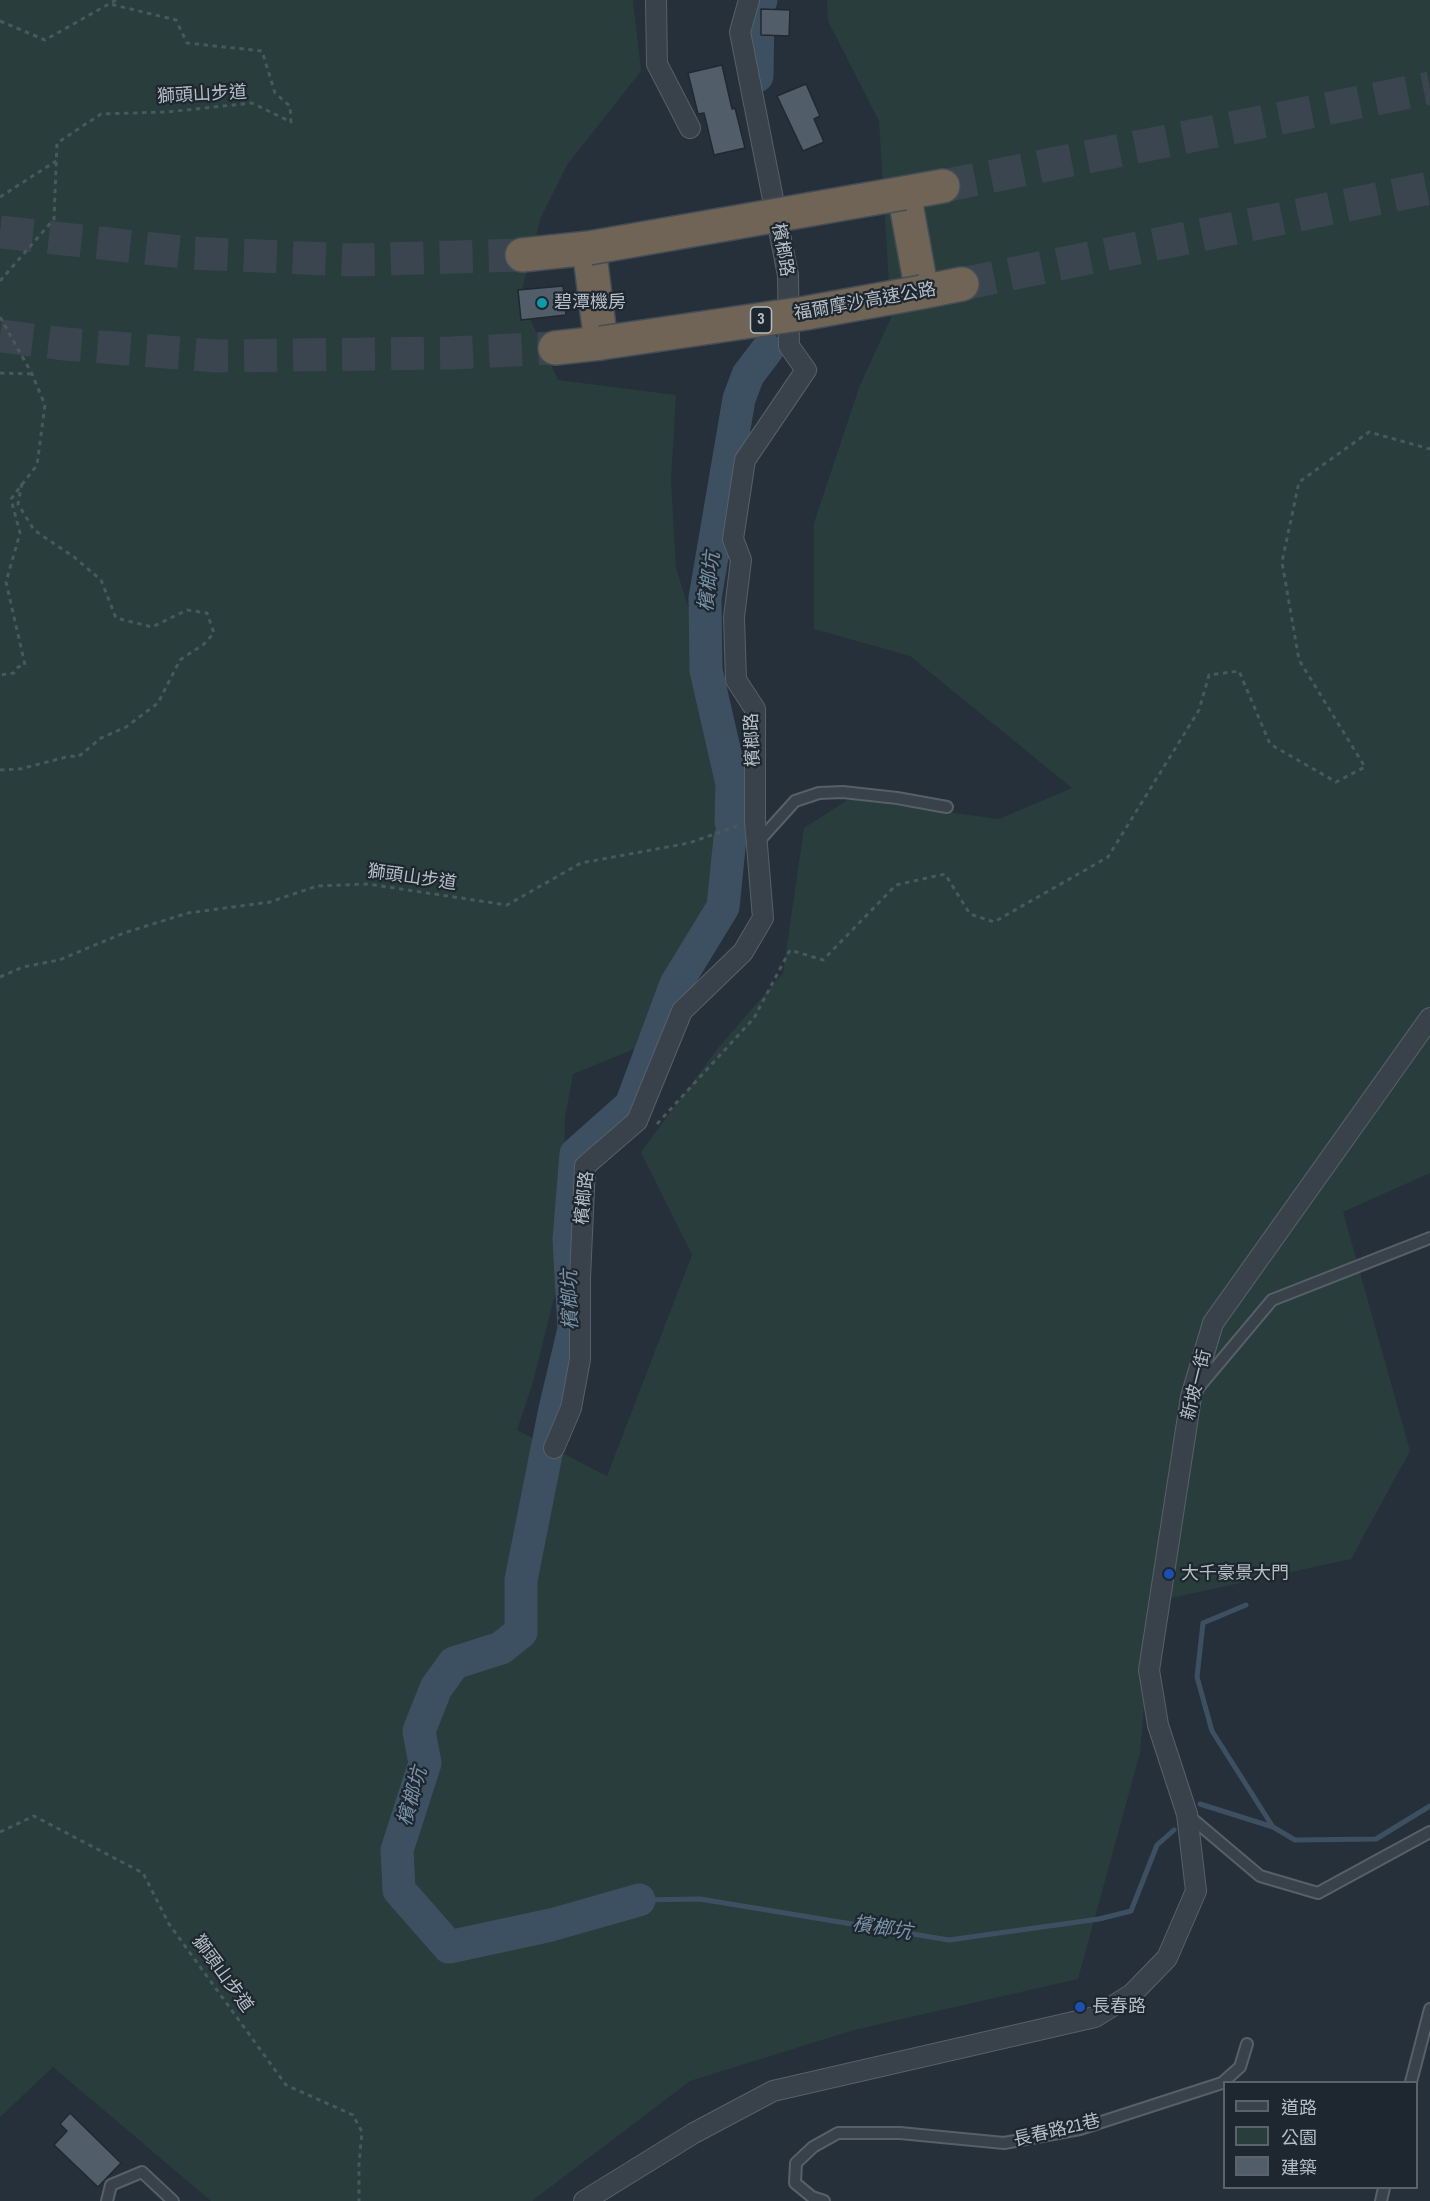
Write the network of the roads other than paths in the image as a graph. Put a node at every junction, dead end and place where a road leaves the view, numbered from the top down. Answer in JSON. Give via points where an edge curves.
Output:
{"nodes":[{"id":1,"x":656,"y":0,"type":"edge"},
{"id":2,"x":749,"y":0,"type":"edge"},
{"id":3,"x":690,"y":128,"type":"dead end"},
{"id":4,"x":943,"y":186,"type":"tunnel mouth"},
{"id":5,"x":904,"y":193,"type":"junction"},
{"id":6,"x":589,"y":248,"type":"junction"},
{"id":7,"x":522,"y":255,"type":"tunnel mouth"},
{"id":8,"x":962,"y":284,"type":"tunnel mouth"},
{"id":9,"x":922,"y":292,"type":"junction"},
{"id":10,"x":600,"y":343,"type":"junction"},
{"id":11,"x":555,"y":348,"type":"tunnel mouth"},
{"id":12,"x":947,"y":807,"type":"dead end"},
{"id":13,"x":758,"y":842,"type":"junction"},
{"id":14,"x":1430,"y":1018,"type":"edge"},
{"id":15,"x":1430,"y":1238,"type":"edge"},
{"id":16,"x":1191,"y":1397,"type":"junction"},
{"id":17,"x":554,"y":1448,"type":"dead end"},
{"id":18,"x":1186,"y":1814,"type":"junction"},
{"id":19,"x":1430,"y":1832,"type":"edge"},
{"id":20,"x":1430,"y":2009,"type":"edge"},
{"id":21,"x":1247,"y":2043,"type":"dead end"},
{"id":22,"x":1223,"y":2081,"type":"edge"},
{"id":23,"x":1223,"y":2081,"type":"edge"},
{"id":24,"x":1411,"y":2081,"type":"edge"},
{"id":25,"x":107,"y":2201,"type":"edge"},
{"id":26,"x":173,"y":2201,"type":"edge"},
{"id":27,"x":584,"y":2201,"type":"edge"},
{"id":28,"x":824,"y":2201,"type":"edge"}],
"edges":[{"from":1,"to":3,"type":"street","via":[[657,64]]},
{"from":2,"to":13,"type":"street","name":"檳榔路","via":[[740,32],[788,275],[789,346],[806,370],[745,460],[733,538],[741,560],[734,617],[736,680],[755,709]]},
{"from":4,"to":5,"type":"highway"},
{"from":5,"to":6,"type":"highway","bridge":true},
{"from":5,"to":9,"type":"highway"},
{"from":6,"to":7,"type":"highway"},
{"from":6,"to":10,"type":"highway"},
{"from":8,"to":9,"type":"highway","name":"福爾摩沙高速公路","number":"3"},
{"from":9,"to":10,"type":"highway","name":"福爾摩沙高速公路","number":"3","bridge":true},
{"from":10,"to":11,"type":"highway","name":"福爾摩沙高速公路","number":"3"},
{"from":12,"to":13,"type":"lane","via":[[886,796],[819,793],[795,801]]},
{"from":13,"to":17,"type":"street","name":"檳榔路","via":[[763,918],[743,952],[682,1011],[638,1121],[585,1166],[580,1359],[571,1408]]},
{"from":14,"to":16,"type":"street","name":"新坡一街","via":[[1213,1323]]},
{"from":15,"to":16,"type":"lane","via":[[1272,1300]]},
{"from":16,"to":18,"type":"street","name":"新坡一街","via":[[1149,1670],[1158,1725]]},
{"from":18,"to":19,"type":"lane","via":[[1260,1876],[1318,1893]]},
{"from":18,"to":27,"type":"street","via":[[1196,1891],[1167,1958],[1132,1994],[1095,2017],[773,2091],[694,2133]]},
{"from":20,"to":24,"type":"lane"},
{"from":21,"to":23,"type":"lane","name":"長春路21巷","via":[[1240,2067]]},
{"from":22,"to":28,"type":"lane","name":"長春路21巷","via":[[1080,2129],[1004,2144],[900,2133],[838,2133],[813,2147],[796,2163],[795,2183]]},
{"from":25,"to":26,"type":"lane","via":[[111,2185],[142,2172]]}]}
